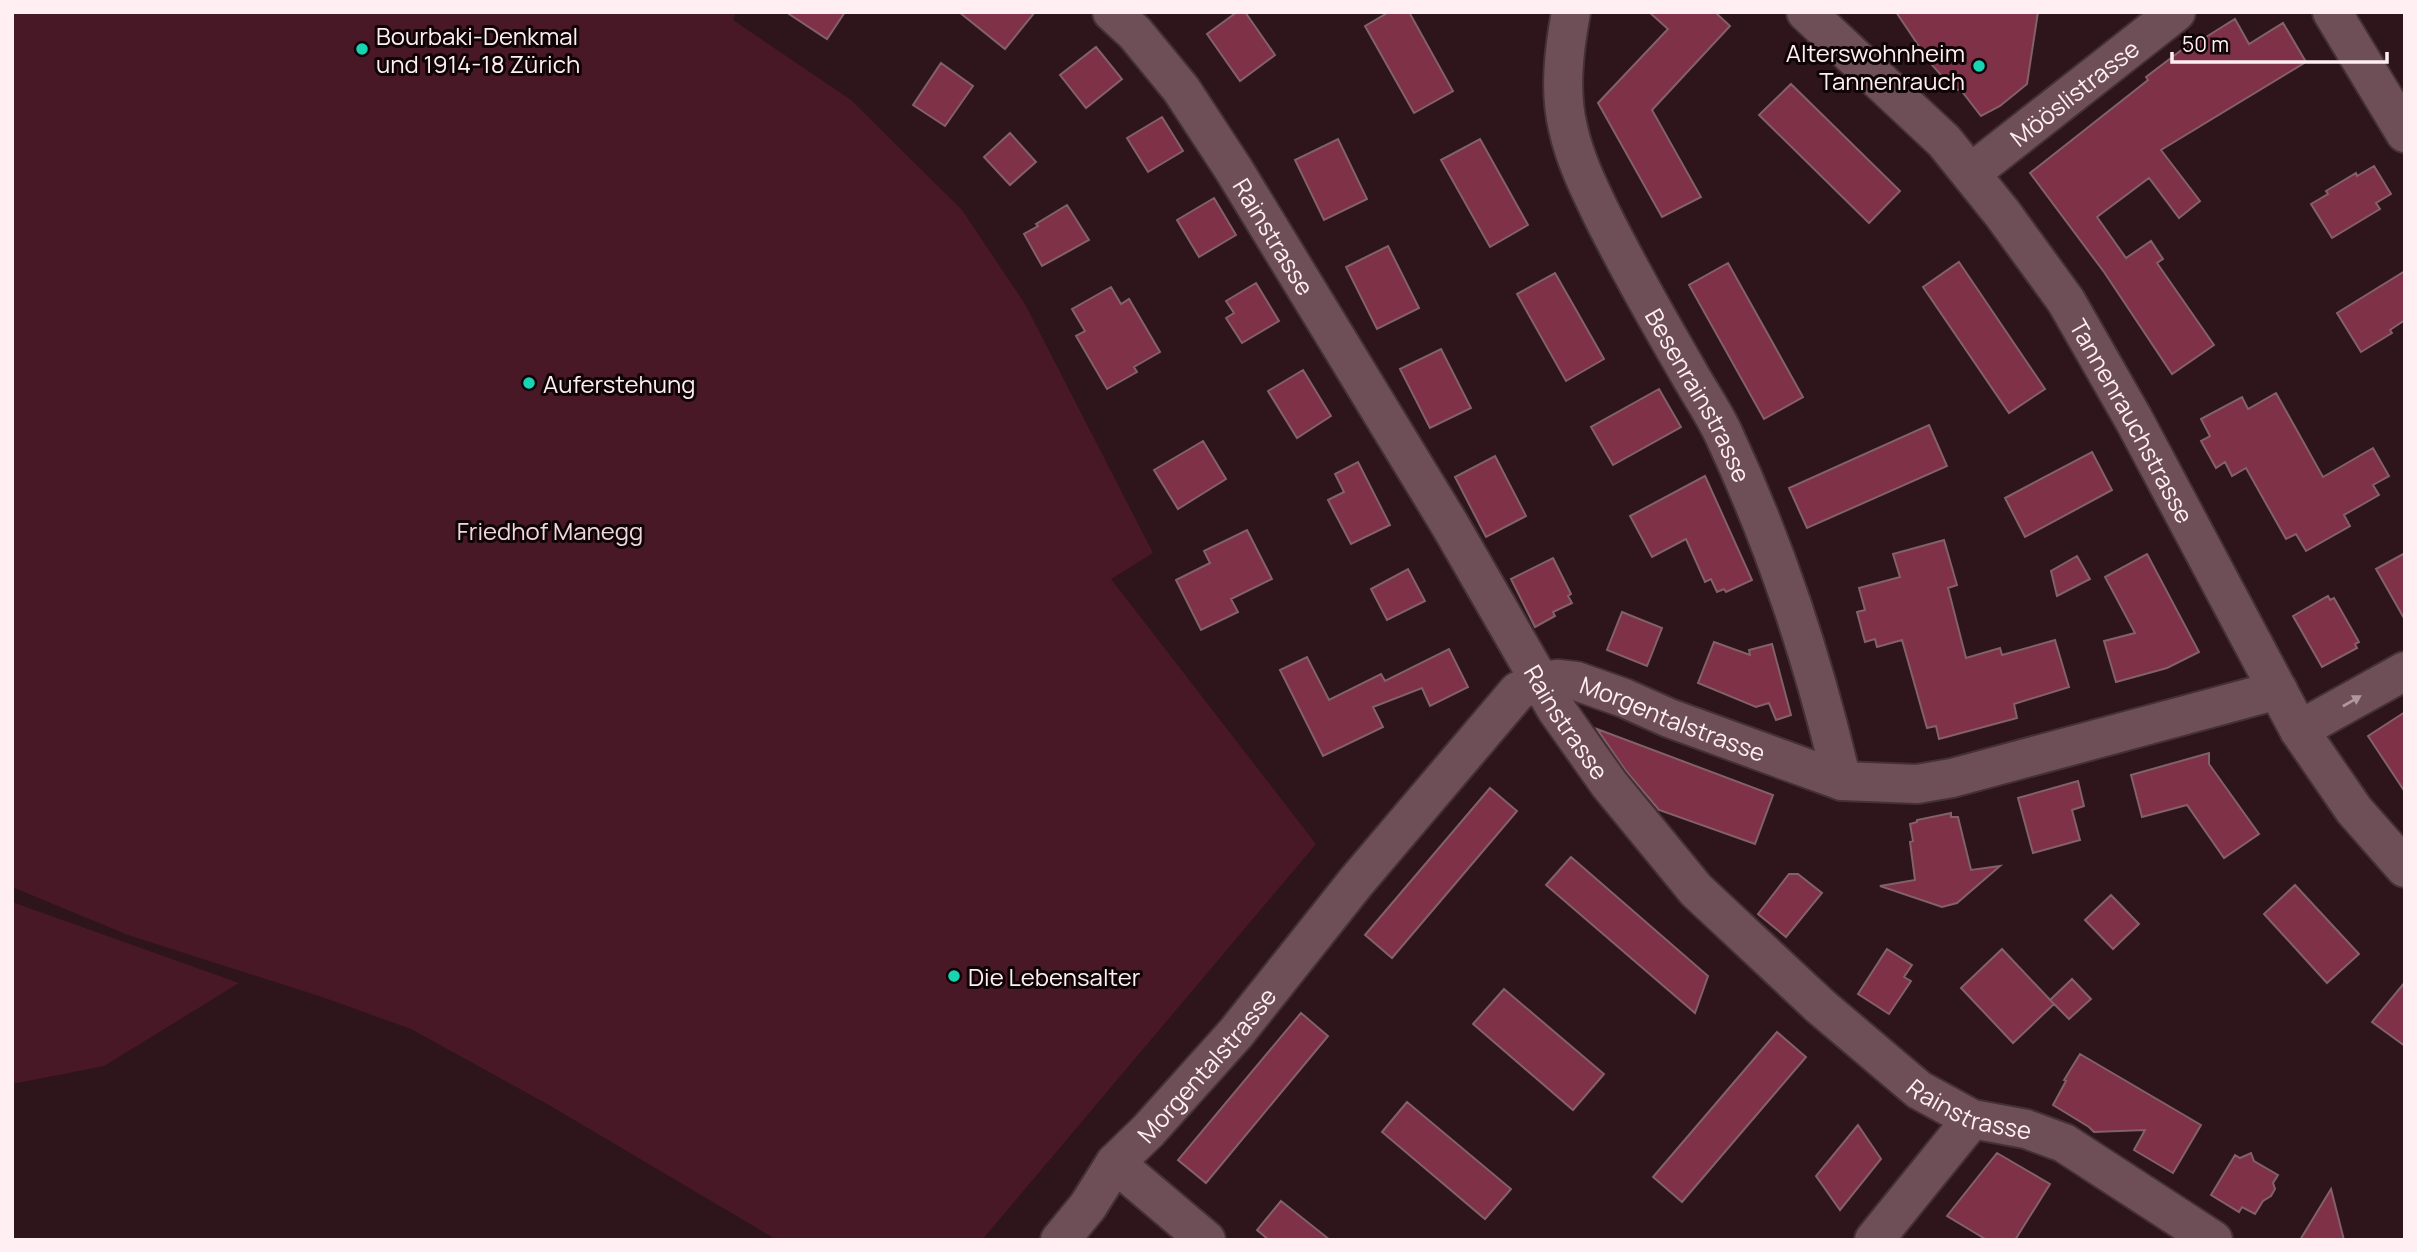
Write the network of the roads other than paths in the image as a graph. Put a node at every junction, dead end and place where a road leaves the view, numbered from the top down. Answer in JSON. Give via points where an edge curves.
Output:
{"nodes":[{"id":1,"x":1112,"y":12,"type":"edge"},
{"id":2,"x":1570,"y":12,"type":"edge"},
{"id":3,"x":1806,"y":12,"type":"edge"},
{"id":4,"x":2176,"y":12,"type":"edge"},
{"id":5,"x":2332,"y":12,"type":"edge"},
{"id":6,"x":2405,"y":133,"type":"edge"},
{"id":7,"x":1971,"y":173,"type":"junction"},
{"id":8,"x":2405,"y":671,"type":"edge"},
{"id":9,"x":1540,"y":681,"type":"junction"},
{"id":10,"x":2278,"y":690,"type":"junction"},
{"id":11,"x":2299,"y":730,"type":"junction"},
{"id":12,"x":1842,"y":781,"type":"junction"},
{"id":13,"x":2405,"y":867,"type":"edge"},
{"id":14,"x":1972,"y":1119,"type":"junction"},
{"id":15,"x":1115,"y":1163,"type":"junction"},
{"id":16,"x":1060,"y":1240,"type":"edge"},
{"id":17,"x":1206,"y":1240,"type":"edge"},
{"id":18,"x":1874,"y":1240,"type":"edge"},
{"id":19,"x":2213,"y":1240,"type":"edge"}],
"edges":[{"from":1,"to":9,"type":"street","name":"Rainstrasse","via":[[1181,89],[1234,170]]},
{"from":2,"to":12,"type":"street","name":"Besenrainstrasse","via":[[1563,84],[1576,157],[1611,234],[1723,431],[1751,493],[1812,662]]},
{"from":3,"to":7,"type":"street","name":"Tannenrauchstrasse","via":[[1944,141]]},
{"from":4,"to":7,"type":"street","name":"Mööslistrasse"},
{"from":5,"to":6,"type":"street"},
{"from":7,"to":10,"type":"street","name":"Tannenrauchstrasse","via":[[2066,301]]},
{"from":11,"to":8,"type":"street","one_way":true},
{"from":9,"to":12,"type":"street","name":"Morgentalstrasse","via":[[1576,681]]},
{"from":9,"to":14,"type":"street","name":"Rainstrasse","via":[[1609,784],[1696,890],[1820,1006],[1919,1090]]},
{"from":9,"to":15,"type":"street","name":"Morgentalstrasse","via":[[1518,691],[1503,707],[1236,1033]]},
{"from":10,"to":11,"type":"street","name":"Tannenrauchstrasse"},
{"from":10,"to":12,"type":"street","name":"Morgentalstrasse","via":[[1952,778],[1917,784]]},
{"from":11,"to":13,"type":"street","name":"Tannenrauchstrasse","via":[[2354,810]]},
{"from":14,"to":18,"type":"street"},
{"from":14,"to":19,"type":"street","name":"Rainstrasse","via":[[2026,1129],[2064,1143]]},
{"from":15,"to":16,"type":"street","name":"Morgentalstrasse"},
{"from":15,"to":17,"type":"street"}]}
